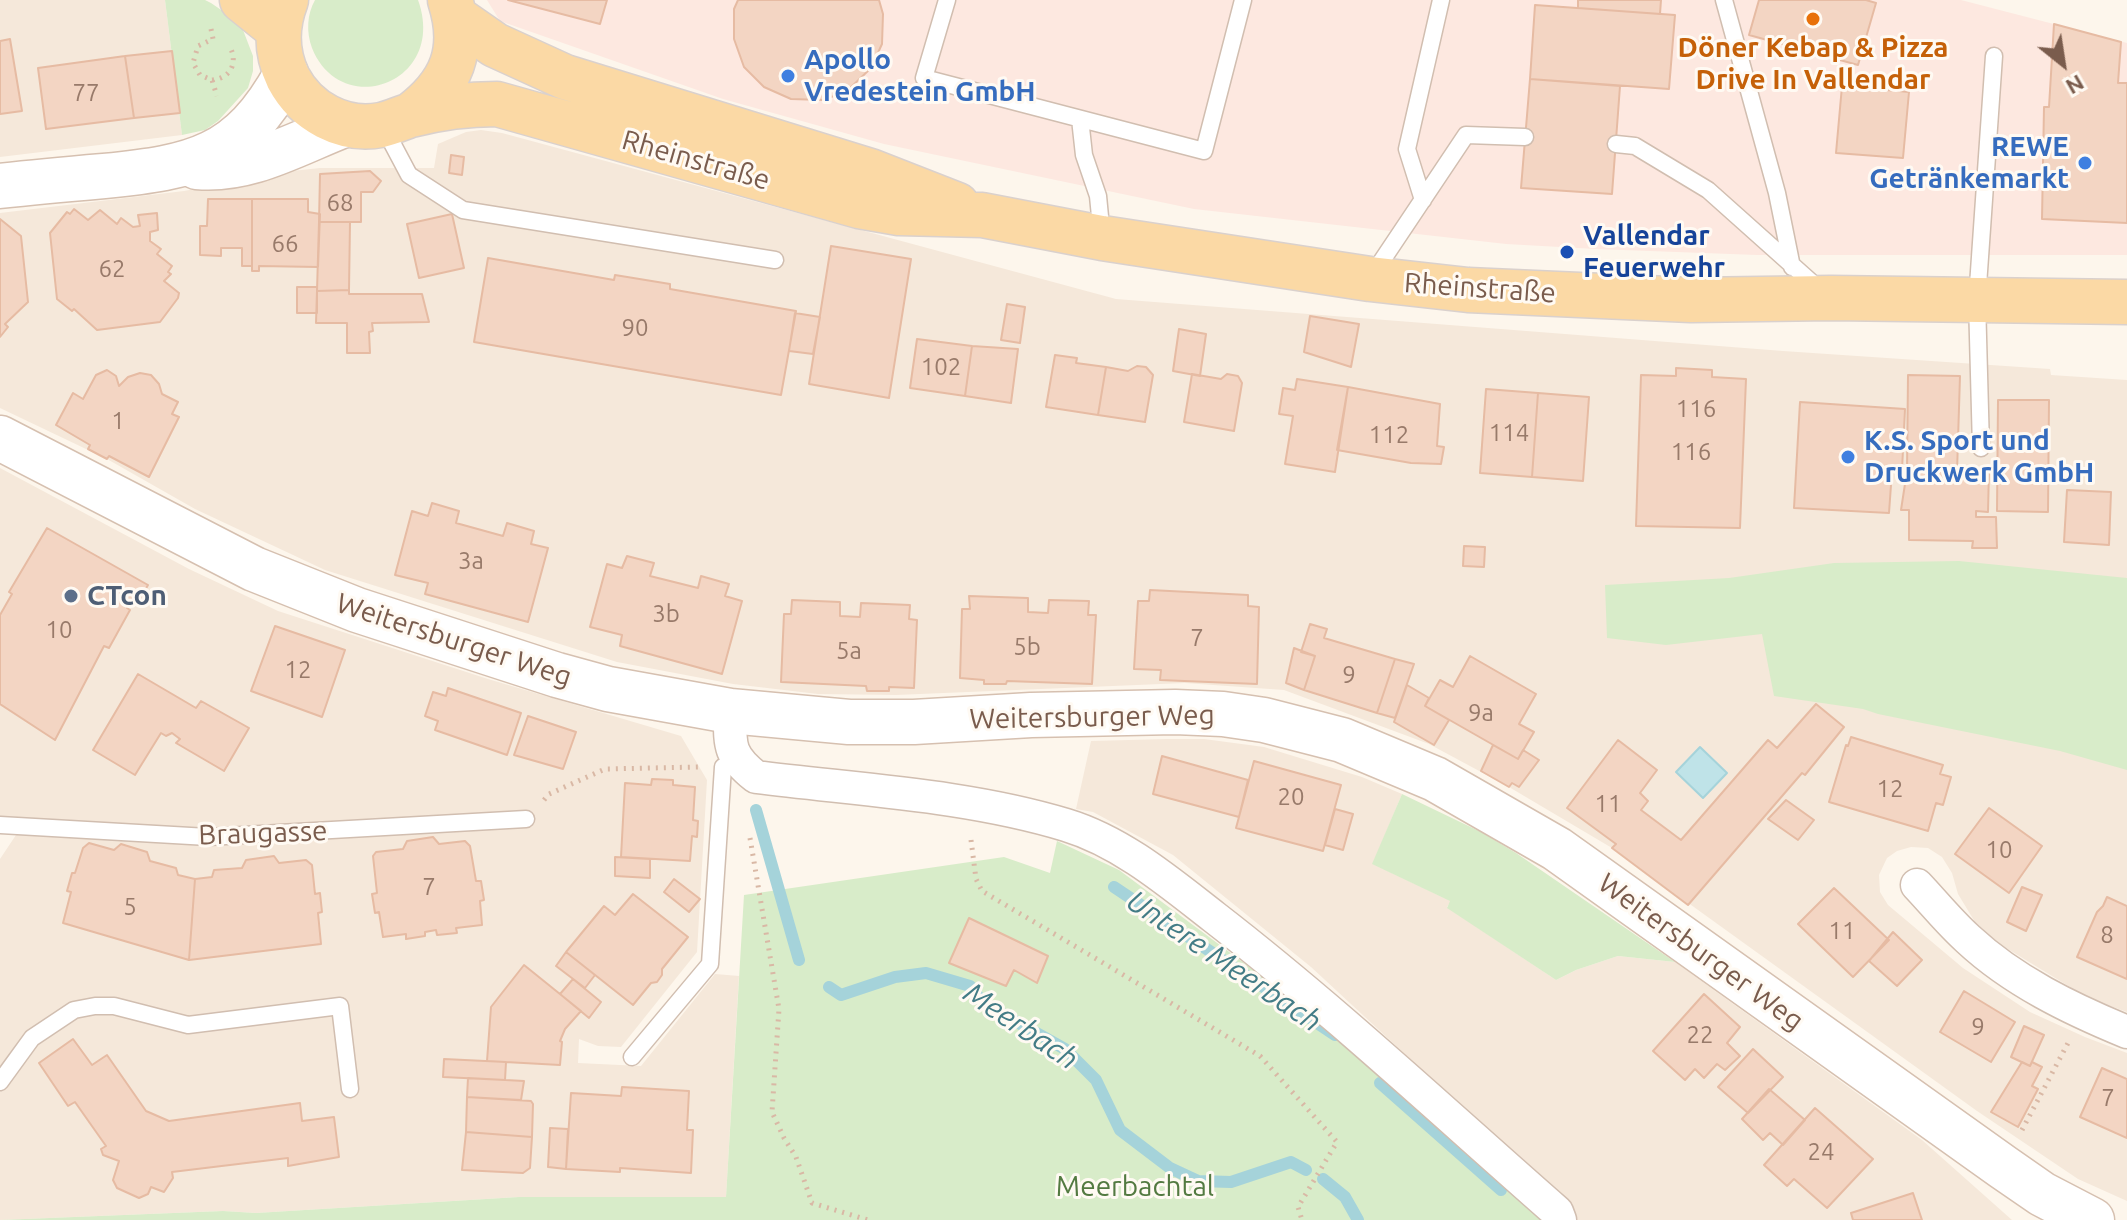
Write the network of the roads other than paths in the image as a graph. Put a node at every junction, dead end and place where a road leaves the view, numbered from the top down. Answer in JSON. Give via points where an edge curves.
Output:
{"nodes":[{"id":1,"x":947,"y":0,"type":"edge"},
{"id":2,"x":1243,"y":0,"type":"edge"},
{"id":3,"x":1441,"y":0,"type":"edge"},
{"id":4,"x":1724,"y":0,"type":"edge"},
{"id":5,"x":453,"y":9,"type":"edge"},
{"id":6,"x":226,"y":13,"type":"edge"},
{"id":7,"x":282,"y":14,"type":"edge"},
{"id":8,"x":1994,"y":56,"type":"dead end"},
{"id":9,"x":286,"y":74,"type":"junction"},
{"id":10,"x":1080,"y":119,"type":"junction"},
{"id":11,"x":379,"y":121,"type":"junction"},
{"id":12,"x":1525,"y":137,"type":"dead end"},
{"id":13,"x":1616,"y":144,"type":"dead end"},
{"id":14,"x":182,"y":166,"type":"junction"},
{"id":15,"x":0,"y":186,"type":"edge"},
{"id":16,"x":1423,"y":200,"type":"junction"},
{"id":17,"x":982,"y":215,"type":"junction"},
{"id":18,"x":1102,"y":238,"type":"junction"},
{"id":19,"x":775,"y":260,"type":"dead end"},
{"id":20,"x":1792,"y":267,"type":"junction"},
{"id":21,"x":1370,"y":279,"type":"junction"},
{"id":22,"x":1831,"y":298,"type":"junction"},
{"id":23,"x":1977,"y":300,"type":"junction"},
{"id":24,"x":2127,"y":302,"type":"edge"},
{"id":25,"x":0,"y":438,"type":"edge"},
{"id":26,"x":1981,"y":448,"type":"dead end"},
{"id":27,"x":730,"y":711,"type":"junction"},
{"id":28,"x":730,"y":764,"type":"junction"},
{"id":29,"x":526,"y":819,"type":"road end"},
{"id":30,"x":0,"y":825,"type":"edge"},
{"id":31,"x":1917,"y":885,"type":"dead end"},
{"id":32,"x":2127,"y":1032,"type":"edge"},
{"id":33,"x":632,"y":1057,"type":"dead end"},
{"id":34,"x":0,"y":1082,"type":"edge"},
{"id":35,"x":350,"y":1089,"type":"dead end"},
{"id":36,"x":2080,"y":1217,"type":"edge"},
{"id":37,"x":1560,"y":1220,"type":"edge"}],
"edges":[{"from":1,"to":10,"type":"lane","via":[[924,78]]},
{"from":2,"to":10,"type":"lane","via":[[1204,151]]},
{"from":3,"to":16,"type":"lane","via":[[1407,149]]},
{"from":4,"to":20,"type":"lane"},
{"from":5,"to":11,"type":"main road","name":"Rheinstraße","via":[[457,41],[444,84],[429,101]]},
{"from":5,"to":17,"type":"main road","name":"Rheinstraße","via":[[495,45],[565,77],[870,171]]},
{"from":6,"to":7,"type":"main road"},
{"from":7,"to":9,"type":"main road","via":[[278,51]]},
{"from":8,"to":23,"type":"lane"},
{"from":9,"to":11,"type":"main road","via":[[325,117]]},
{"from":9,"to":14,"type":"street","via":[[267,105],[232,141]]},
{"from":10,"to":18,"type":"lane"},
{"from":11,"to":14,"type":"street","via":[[255,160],[211,169]]},
{"from":11,"to":17,"type":"main road","name":"Rheinstraße","via":[[497,104],[859,206],[899,213]]},
{"from":11,"to":19,"type":"lane","via":[[409,175],[463,210]]},
{"from":12,"to":16,"type":"lane","via":[[1466,135]]},
{"from":13,"to":20,"type":"lane","via":[[1635,146],[1708,190]]},
{"from":14,"to":15,"type":"street"},
{"from":16,"to":21,"type":"lane"},
{"from":17,"to":18,"type":"main road","name":"Rheinstraße"},
{"from":18,"to":21,"type":"main road","name":"Rheinstraße"},
{"from":20,"to":22,"type":"lane"},
{"from":21,"to":22,"type":"main road","name":"Rheinstraße","via":[[1468,290],[1691,300]]},
{"from":22,"to":23,"type":"main road","name":"Rheinstraße"},
{"from":23,"to":24,"type":"main road","name":"Rheinstraße"},
{"from":23,"to":26,"type":"lane"},
{"from":25,"to":27,"type":"street","name":"Weitersburger Weg","via":[[254,569],[357,610],[608,689]]},
{"from":27,"to":28,"type":"street"},
{"from":27,"to":36,"type":"street","name":"Weitersburger Weg","via":[[849,722],[1175,712],[1264,720],[1342,740],[1435,779],[1557,849]]},
{"from":28,"to":33,"type":"lane","via":[[710,964]]},
{"from":28,"to":37,"type":"street","via":[[756,777],[968,803],[1067,825],[1109,842],[1278,967]]},
{"from":29,"to":30,"type":"lane","name":"Braugasse","via":[[208,837]]},
{"from":31,"to":32,"type":"street","via":[[1969,940],[2025,982]]},
{"from":34,"to":35,"type":"lane","via":[[32,1038],[74,1010],[114,1006],[188,1025],[340,1006]]}]}
